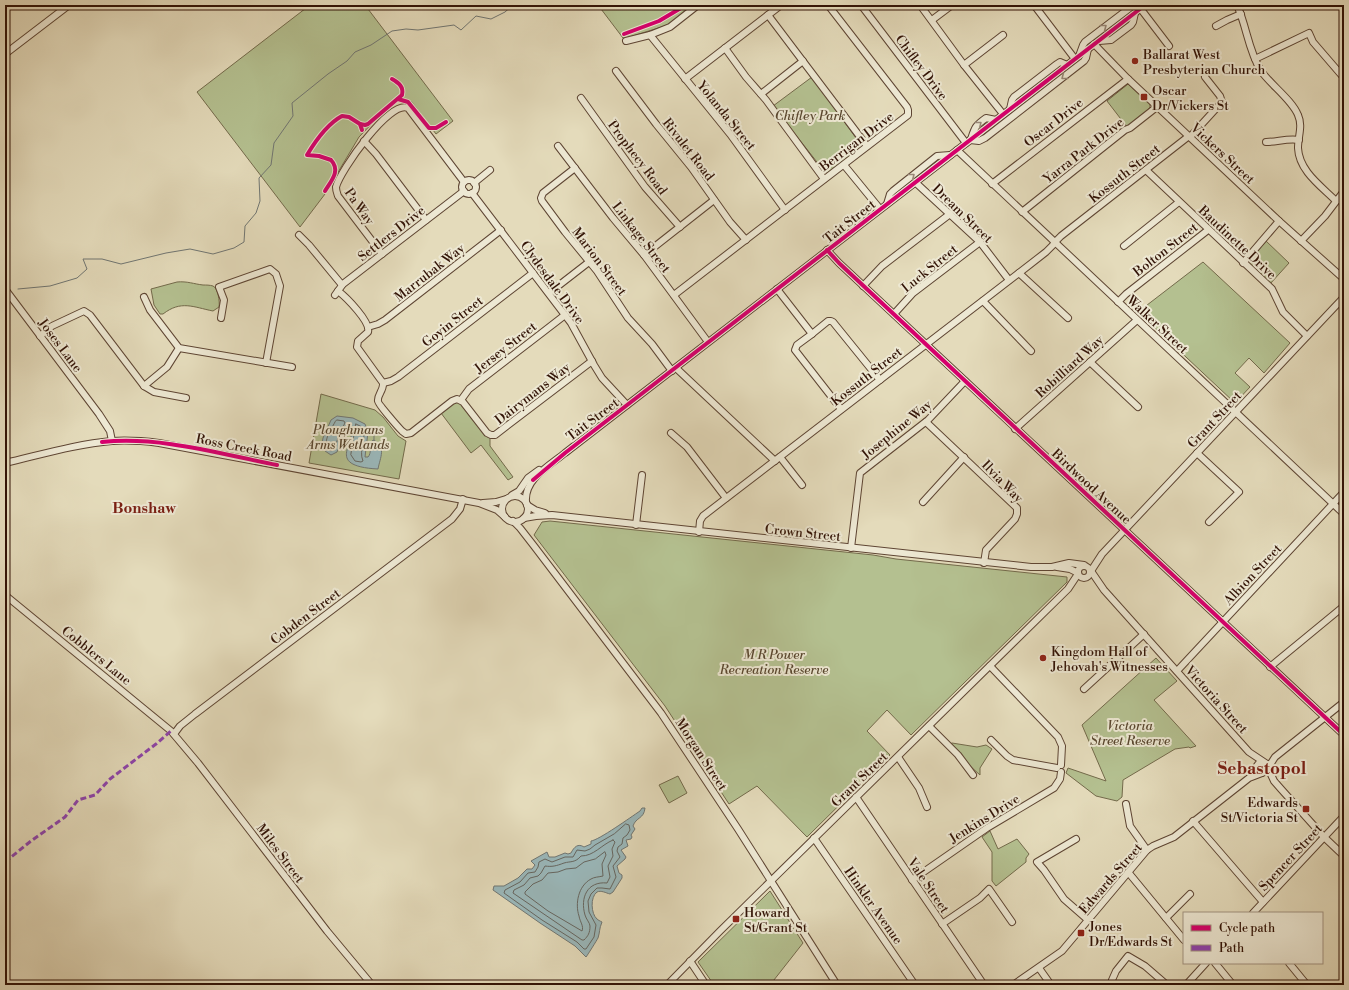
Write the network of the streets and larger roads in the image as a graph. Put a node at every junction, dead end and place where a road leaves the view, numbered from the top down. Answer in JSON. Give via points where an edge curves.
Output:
{"nodes":[{"id":1,"x":69,"y":5,"type":"edge"},
{"id":2,"x":698,"y":5,"type":"edge"},
{"id":3,"x":781,"y":5,"type":"edge"},
{"id":4,"x":828,"y":5,"type":"edge"},
{"id":5,"x":861,"y":5,"type":"edge"},
{"id":6,"x":920,"y":5,"type":"edge"},
{"id":7,"x":952,"y":5,"type":"edge"},
{"id":8,"x":1034,"y":5,"type":"edge"},
{"id":9,"x":1237,"y":5,"type":"edge"},
{"id":10,"x":1142,"y":7,"type":"edge"},
{"id":11,"x":1241,"y":14,"type":"junction"},
{"id":12,"x":768,"y":15,"type":"junction"},
{"id":13,"x":932,"y":20,"type":"junction"},
{"id":14,"x":1216,"y":26,"type":"dead end"},
{"id":15,"x":650,"y":35,"type":"junction"},
{"id":16,"x":1003,"y":35,"type":"dead end"},
{"id":17,"x":626,"y":41,"type":"dead end"},
{"id":18,"x":1096,"y":43,"type":"junction"},
{"id":19,"x":1169,"y":46,"type":"dead end"},
{"id":20,"x":725,"y":48,"type":"junction"},
{"id":21,"x":1088,"y":49,"type":"junction"},
{"id":22,"x":5,"y":54,"type":"edge"},
{"id":23,"x":1077,"y":57,"type":"junction"},
{"id":24,"x":1255,"y":59,"type":"junction"},
{"id":25,"x":803,"y":61,"type":"junction"},
{"id":26,"x":964,"y":65,"type":"junction"},
{"id":27,"x":616,"y":71,"type":"dead end"},
{"id":28,"x":1128,"y":78,"type":"junction"},
{"id":29,"x":1205,"y":78,"type":"dead end"},
{"id":30,"x":1344,"y":78,"type":"edge"},
{"id":31,"x":685,"y":79,"type":"junction"},
{"id":32,"x":761,"y":94,"type":"junction"},
{"id":33,"x":581,"y":98,"type":"dead end"},
{"id":34,"x":1158,"y":106,"type":"junction"},
{"id":35,"x":1003,"y":114,"type":"junction"},
{"id":36,"x":1190,"y":136,"type":"junction"},
{"id":37,"x":969,"y":140,"type":"junction"},
{"id":38,"x":1299,"y":140,"type":"junction"},
{"id":39,"x":364,"y":142,"type":"junction"},
{"id":40,"x":1266,"y":142,"type":"dead end"},
{"id":41,"x":558,"y":146,"type":"dead end"},
{"id":42,"x":867,"y":146,"type":"junction"},
{"id":43,"x":957,"y":150,"type":"junction"},
{"id":44,"x":951,"y":154,"type":"junction"},
{"id":45,"x":844,"y":164,"type":"junction"},
{"id":46,"x":574,"y":168,"type":"junction"},
{"id":47,"x":490,"y":170,"type":"dead end"},
{"id":48,"x":1146,"y":170,"type":"junction"},
{"id":49,"x":824,"y":179,"type":"junction"},
{"id":50,"x":464,"y":182,"type":"junction"},
{"id":51,"x":916,"y":182,"type":"junction"},
{"id":52,"x":474,"y":183,"type":"junction"},
{"id":53,"x":992,"y":184,"type":"junction"},
{"id":54,"x":464,"y":191,"type":"junction"},
{"id":55,"x":1344,"y":191,"type":"edge"},
{"id":56,"x":472,"y":193,"type":"junction"},
{"id":57,"x":714,"y":200,"type":"junction"},
{"id":58,"x":1336,"y":201,"type":"junction"},
{"id":59,"x":1179,"y":202,"type":"junction"},
{"id":60,"x":887,"y":204,"type":"junction"},
{"id":61,"x":880,"y":209,"type":"junction"},
{"id":62,"x":785,"y":210,"type":"junction"},
{"id":63,"x":1022,"y":212,"type":"junction"},
{"id":64,"x":950,"y":214,"type":"junction"},
{"id":65,"x":426,"y":220,"type":"junction"},
{"id":66,"x":1280,"y":221,"type":"junction"},
{"id":67,"x":680,"y":227,"type":"junction"},
{"id":68,"x":501,"y":230,"type":"junction"},
{"id":69,"x":1208,"y":230,"type":"junction"},
{"id":70,"x":300,"y":235,"type":"dead end"},
{"id":71,"x":746,"y":240,"type":"junction"},
{"id":72,"x":1302,"y":241,"type":"junction"},
{"id":73,"x":980,"y":242,"type":"junction"},
{"id":74,"x":1054,"y":243,"type":"junction"},
{"id":75,"x":1124,"y":246,"type":"dead end"},
{"id":76,"x":827,"y":250,"type":"junction"},
{"id":77,"x":382,"y":254,"type":"junction"},
{"id":78,"x":644,"y":255,"type":"junction"},
{"id":79,"x":590,"y":262,"type":"junction"},
{"id":80,"x":1243,"y":262,"type":"junction"},
{"id":81,"x":533,"y":273,"type":"junction"},
{"id":82,"x":1019,"y":273,"type":"junction"},
{"id":83,"x":1342,"y":278,"type":"edge"},
{"id":84,"x":1009,"y":280,"type":"junction"},
{"id":85,"x":1344,"y":283,"type":"edge"},
{"id":86,"x":342,"y":285,"type":"junction"},
{"id":87,"x":863,"y":286,"type":"junction"},
{"id":88,"x":5,"y":289,"type":"edge"},
{"id":89,"x":777,"y":289,"type":"junction"},
{"id":90,"x":549,"y":293,"type":"junction"},
{"id":91,"x":674,"y":295,"type":"junction"},
{"id":92,"x":144,"y":297,"type":"dead end"},
{"id":93,"x":1343,"y":297,"type":"edge"},
{"id":94,"x":983,"y":301,"type":"junction"},
{"id":95,"x":1118,"y":302,"type":"junction"},
{"id":96,"x":894,"y":314,"type":"junction"},
{"id":97,"x":565,"y":315,"type":"junction"},
{"id":98,"x":222,"y":318,"type":"dead end"},
{"id":99,"x":1068,"y":318,"type":"dead end"},
{"id":100,"x":1137,"y":320,"type":"junction"},
{"id":101,"x":368,"y":327,"type":"junction"},
{"id":102,"x":812,"y":334,"type":"junction"},
{"id":103,"x":40,"y":336,"type":"junction"},
{"id":104,"x":1307,"y":336,"type":"junction"},
{"id":105,"x":708,"y":342,"type":"junction"},
{"id":106,"x":925,"y":345,"type":"junction"},
{"id":107,"x":179,"y":348,"type":"junction"},
{"id":108,"x":1031,"y":351,"type":"dead end"},
{"id":109,"x":592,"y":361,"type":"junction"},
{"id":110,"x":1090,"y":362,"type":"junction"},
{"id":111,"x":266,"y":363,"type":"junction"},
{"id":112,"x":292,"y":368,"type":"dead end"},
{"id":113,"x":674,"y":369,"type":"junction"},
{"id":114,"x":880,"y":380,"type":"junction"},
{"id":115,"x":965,"y":381,"type":"junction"},
{"id":116,"x":383,"y":383,"type":"junction"},
{"id":117,"x":144,"y":386,"type":"junction"},
{"id":118,"x":186,"y":398,"type":"dead end"},
{"id":119,"x":461,"y":400,"type":"junction"},
{"id":120,"x":627,"y":405,"type":"junction"},
{"id":121,"x":1138,"y":407,"type":"dead end"},
{"id":122,"x":841,"y":409,"type":"junction"},
{"id":123,"x":1235,"y":412,"type":"junction"},
{"id":124,"x":926,"y":422,"type":"junction"},
{"id":125,"x":1015,"y":429,"type":"junction"},
{"id":126,"x":671,"y":433,"type":"dead end"},
{"id":127,"x":114,"y":441,"type":"junction"},
{"id":128,"x":565,"y":453,"type":"junction"},
{"id":129,"x":1197,"y":453,"type":"junction"},
{"id":130,"x":780,"y":457,"type":"junction"},
{"id":131,"x":964,"y":457,"type":"junction"},
{"id":132,"x":774,"y":461,"type":"junction"},
{"id":133,"x":5,"y":463,"type":"edge"},
{"id":134,"x":642,"y":475,"type":"dead end"},
{"id":135,"x":802,"y":485,"type":"dead end"},
{"id":136,"x":1344,"y":492,"type":"edge"},
{"id":137,"x":509,"y":498,"type":"junction"},
{"id":138,"x":726,"y":498,"type":"junction"},
{"id":139,"x":466,"y":500,"type":"junction"},
{"id":140,"x":479,"y":502,"type":"junction"},
{"id":141,"x":923,"y":502,"type":"dead end"},
{"id":142,"x":526,"y":503,"type":"junction"},
{"id":143,"x":1333,"y":504,"type":"junction"},
{"id":144,"x":1344,"y":514,"type":"edge"},
{"id":145,"x":552,"y":515,"type":"junction"},
{"id":146,"x":505,"y":517,"type":"junction"},
{"id":147,"x":524,"y":518,"type":"junction"},
{"id":148,"x":513,"y":522,"type":"junction"},
{"id":149,"x":1209,"y":522,"type":"dead end"},
{"id":150,"x":636,"y":526,"type":"junction"},
{"id":151,"x":1124,"y":530,"type":"junction"},
{"id":152,"x":699,"y":532,"type":"junction"},
{"id":153,"x":534,"y":546,"type":"junction"},
{"id":154,"x":852,"y":548,"type":"junction"},
{"id":155,"x":1102,"y":554,"type":"junction"},
{"id":156,"x":984,"y":563,"type":"junction"},
{"id":157,"x":1085,"y":565,"type":"junction"},
{"id":158,"x":1052,"y":567,"type":"junction"},
{"id":159,"x":1091,"y":571,"type":"junction"},
{"id":160,"x":1078,"y":574,"type":"junction"},
{"id":161,"x":1086,"y":578,"type":"junction"},
{"id":162,"x":1068,"y":590,"type":"junction"},
{"id":163,"x":1104,"y":590,"type":"junction"},
{"id":164,"x":5,"y":595,"type":"edge"},
{"id":165,"x":1344,"y":606,"type":"edge"},
{"id":166,"x":1222,"y":622,"type":"junction"},
{"id":167,"x":1144,"y":634,"type":"junction"},
{"id":168,"x":990,"y":666,"type":"junction"},
{"id":169,"x":1270,"y":667,"type":"junction"},
{"id":170,"x":1177,"y":671,"type":"junction"},
{"id":171,"x":1084,"y":689,"type":"dead end"},
{"id":172,"x":1344,"y":702,"type":"edge"},
{"id":173,"x":1325,"y":717,"type":"junction"},
{"id":174,"x":929,"y":726,"type":"junction"},
{"id":175,"x":174,"y":734,"type":"junction"},
{"id":176,"x":1344,"y":735,"type":"edge"},
{"id":177,"x":991,"y":740,"type":"dead end"},
{"id":178,"x":1249,"y":752,"type":"junction"},
{"id":179,"x":898,"y":757,"type":"junction"},
{"id":180,"x":1275,"y":757,"type":"junction"},
{"id":181,"x":1263,"y":762,"type":"junction"},
{"id":182,"x":1256,"y":767,"type":"junction"},
{"id":183,"x":1060,"y":768,"type":"junction"},
{"id":184,"x":1268,"y":768,"type":"junction"},
{"id":185,"x":1262,"y":773,"type":"junction"},
{"id":186,"x":973,"y":775,"type":"dead end"},
{"id":187,"x":1249,"y":778,"type":"junction"},
{"id":188,"x":1276,"y":783,"type":"junction"},
{"id":189,"x":856,"y":798,"type":"junction"},
{"id":190,"x":1126,"y":804,"type":"dead end"},
{"id":191,"x":927,"y":808,"type":"dead end"},
{"id":192,"x":1344,"y":816,"type":"edge"},
{"id":193,"x":1193,"y":821,"type":"junction"},
{"id":194,"x":1324,"y":837,"type":"junction"},
{"id":195,"x":814,"y":838,"type":"junction"},
{"id":196,"x":1076,"y":839,"type":"dead end"},
{"id":197,"x":1146,"y":850,"type":"junction"},
{"id":198,"x":1344,"y":856,"type":"edge"},
{"id":199,"x":1128,"y":872,"type":"junction"},
{"id":200,"x":912,"y":880,"type":"junction"},
{"id":201,"x":771,"y":881,"type":"junction"},
{"id":202,"x":1190,"y":894,"type":"dead end"},
{"id":203,"x":1263,"y":902,"type":"junction"},
{"id":204,"x":1254,"y":912,"type":"edge"},
{"id":205,"x":1166,"y":918,"type":"junction"},
{"id":206,"x":1088,"y":920,"type":"junction"},
{"id":207,"x":1012,"y":922,"type":"dead end"},
{"id":208,"x":942,"y":924,"type":"junction"},
{"id":209,"x":1183,"y":939,"type":"edge"},
{"id":210,"x":690,"y":961,"type":"junction"},
{"id":211,"x":1204,"y":964,"type":"edge"},
{"id":212,"x":1216,"y":964,"type":"edge"},
{"id":213,"x":1290,"y":964,"type":"edge"},
{"id":214,"x":1039,"y":968,"type":"junction"},
{"id":215,"x":1112,"y":980,"type":"dead end"},
{"id":216,"x":372,"y":985,"type":"edge"},
{"id":217,"x":667,"y":985,"type":"edge"},
{"id":218,"x":706,"y":985,"type":"edge"},
{"id":219,"x":837,"y":985,"type":"edge"},
{"id":220,"x":915,"y":985,"type":"edge"},
{"id":221,"x":984,"y":985,"type":"edge"},
{"id":222,"x":1012,"y":985,"type":"edge"},
{"id":223,"x":1051,"y":985,"type":"edge"},
{"id":224,"x":1167,"y":985,"type":"edge"},
{"id":225,"x":1186,"y":985,"type":"edge"},
{"id":226,"x":1233,"y":985,"type":"edge"},
{"id":227,"x":1307,"y":985,"type":"edge"}],
"edges":[{"from":1,"to":22,"type":"street"},
{"from":2,"to":15,"type":"street","via":[[670,27]]},
{"from":3,"to":12,"type":"street"},
{"from":4,"to":42,"type":"street","name":"Berrigan Drive","via":[[908,109],[906,117]]},
{"from":5,"to":37,"type":"street","name":"Chifley Drive"},
{"from":6,"to":13,"type":"street"},
{"from":7,"to":13,"type":"street"},
{"from":8,"to":23,"type":"street"},
{"from":9,"to":11,"type":"street"},
{"from":10,"to":18,"type":"street","via":[[1135,12],[1131,25],[1111,40]]},
{"from":10,"to":19,"type":"street"},
{"from":23,"to":10,"type":"street","one_way":true,"via":[[1083,44],[1096,33],[1131,7]]},
{"from":11,"to":14,"type":"street"},
{"from":11,"to":24,"type":"street"},
{"from":12,"to":20,"type":"street"},
{"from":12,"to":25,"type":"street"},
{"from":13,"to":26,"type":"street"},
{"from":15,"to":17,"type":"street"},
{"from":15,"to":31,"type":"street","name":"Yolanda Street"},
{"from":16,"to":26,"type":"street"},
{"from":18,"to":21,"type":"street"},
{"from":18,"to":28,"type":"street","name":"Vickers Street"},
{"from":20,"to":31,"type":"street"},
{"from":20,"to":32,"type":"street"},
{"from":21,"to":23,"type":"street"},
{"from":21,"to":37,"type":"street","one_way":true,"via":[[1084,61],[985,138],[980,141]]},
{"from":23,"to":35,"type":"street","name":"Tait Street","via":[[1067,65],[1060,62],[1051,68],[1014,97],[1010,109]]},
{"from":24,"to":30,"type":"street","via":[[1309,32],[1313,42]]},
{"from":24,"to":38,"type":"street","via":[[1265,76],[1297,112],[1301,124]]},
{"from":25,"to":32,"type":"street"},
{"from":25,"to":42,"type":"street"},
{"from":26,"to":35,"type":"street"},
{"from":27,"to":57,"type":"street","name":"Rivulet Road"},
{"from":28,"to":34,"type":"street","name":"Vickers Street"},
{"from":28,"to":53,"type":"street","name":"Oscar Drive"},
{"from":29,"to":36,"type":"street","name":"Kossuth Street","via":[[1222,102]]},
{"from":31,"to":62,"type":"street","name":"Yolanda Street","via":[[730,134]]},
{"from":32,"to":49,"type":"street"},
{"from":33,"to":67,"type":"street","name":"Prophecy Road","via":[[645,187]]},
{"from":34,"to":36,"type":"street","name":"Vickers Street"},
{"from":34,"to":63,"type":"street","name":"Yarra Park Drive"},
{"from":35,"to":37,"type":"street","name":"Tait Street"},
{"from":36,"to":48,"type":"street","name":"Kossuth Street"},
{"from":36,"to":66,"type":"street","name":"Vickers Street"},
{"from":37,"to":43,"type":"street","name":"Tait Street"},
{"from":38,"to":40,"type":"street"},
{"from":38,"to":58,"type":"street","via":[[1304,168]]},
{"from":39,"to":50,"type":"street","via":[[386,118],[399,108],[406,107]]},
{"from":39,"to":65,"type":"street"},
{"from":39,"to":77,"type":"street","name":"Pa Way","via":[[336,189],[338,196]]},
{"from":41,"to":46,"type":"street","name":"Linkage Street"},
{"from":42,"to":45,"type":"street","name":"Berrigan Drive"},
{"from":43,"to":44,"type":"street","name":"Tait Street"},
{"from":43,"to":53,"type":"street","name":"Walker Street"},
{"from":44,"to":51,"type":"street","name":"Tait Street"},
{"from":60,"to":44,"type":"street","one_way":true,"via":[[892,191],[937,156]]},
{"from":45,"to":49,"type":"street","name":"Berrigan Drive"},
{"from":45,"to":61,"type":"street"},
{"from":46,"to":78,"type":"street","name":"Linkage Street"},
{"from":46,"to":79,"type":"street","name":"Marion Street","via":[[543,193],[541,198]]},
{"from":47,"to":52,"type":"street"},
{"from":48,"to":59,"type":"street","name":"Baudinette Drive"},
{"from":48,"to":74,"type":"street","name":"Kossuth Street"},
{"from":49,"to":62,"type":"street","name":"Berrigan Drive"},
{"from":50,"to":52,"type":"street","via":[[469,180]]},
{"from":50,"to":54,"type":"street"},
{"from":51,"to":60,"type":"street","name":"Tait Street"},
{"from":51,"to":64,"type":"street","name":"Dream Street"},
{"from":52,"to":56,"type":"street"},
{"from":53,"to":63,"type":"street","name":"Walker Street"},
{"from":54,"to":56,"type":"street","via":[[467,194]]},
{"from":54,"to":65,"type":"street","name":"Settlers Drive"},
{"from":55,"to":58,"type":"street"},
{"from":56,"to":68,"type":"street","name":"Clydesdale Drive"},
{"from":57,"to":67,"type":"street"},
{"from":57,"to":71,"type":"street","name":"Rivulet Road"},
{"from":58,"to":72,"type":"street"},
{"from":59,"to":69,"type":"street","name":"Baudinette Drive"},
{"from":59,"to":75,"type":"street"},
{"from":60,"to":61,"type":"street","name":"Tait Street"},
{"from":61,"to":76,"type":"street","name":"Tait Street"},
{"from":62,"to":71,"type":"street","name":"Berrigan Drive"},
{"from":63,"to":74,"type":"street","name":"Walker Street"},
{"from":64,"to":73,"type":"street","name":"Dream Street"},
{"from":64,"to":87,"type":"street","via":[[882,266]]},
{"from":65,"to":77,"type":"street","name":"Settlers Drive"},
{"from":66,"to":72,"type":"street","name":"Vickers Street"},
{"from":66,"to":80,"type":"street"},
{"from":67,"to":78,"type":"street"},
{"from":68,"to":81,"type":"street","name":"Clydesdale Drive"},
{"from":68,"to":101,"type":"street","name":"Marrubak Way","via":[[385,320]]},
{"from":69,"to":80,"type":"street","name":"Baudinette Drive"},
{"from":69,"to":95,"type":"street","name":"Bolton Street"},
{"from":70,"to":86,"type":"street"},
{"from":71,"to":91,"type":"street","name":"Berrigan Drive"},
{"from":72,"to":83,"type":"street","name":"Vickers Street"},
{"from":73,"to":84,"type":"street","name":"Dream Street"},
{"from":73,"to":96,"type":"street","name":"Luck Street","via":[[913,293]]},
{"from":74,"to":82,"type":"street","name":"Kossuth Street"},
{"from":74,"to":95,"type":"street","name":"Walker Street"},
{"from":76,"to":87,"type":"street","name":"Birdwood Avenue"},
{"from":76,"to":89,"type":"street","name":"Tait Street"},
{"from":77,"to":86,"type":"street","name":"Settlers Drive"},
{"from":78,"to":91,"type":"street","name":"Linkage Street"},
{"from":79,"to":90,"type":"street"},
{"from":79,"to":113,"type":"street","name":"Marion Street","via":[[628,318]]},
{"from":80,"to":104,"type":"street","name":"Baudinette Drive","via":[[1273,290],[1283,312]]},
{"from":81,"to":90,"type":"street","name":"Clydesdale Drive"},
{"from":81,"to":116,"type":"street","name":"Goyin Street","via":[[398,377]]},
{"from":82,"to":84,"type":"street","name":"Kossuth Street"},
{"from":82,"to":99,"type":"street"},
{"from":83,"to":85,"type":"street","name":"Vickers Street"},
{"from":84,"to":94,"type":"street","name":"Kossuth Street"},
{"from":86,"to":101,"type":"street","name":"Settlers Drive","via":[[336,293],[350,301]]},
{"from":87,"to":96,"type":"street","name":"Birdwood Avenue"},
{"from":88,"to":103,"type":"street","name":"Joses Lane"},
{"from":89,"to":102,"type":"street"},
{"from":89,"to":105,"type":"street","name":"Tait Street"},
{"from":90,"to":97,"type":"street","name":"Clydesdale Drive"},
{"from":91,"to":105,"type":"street","name":"Linkage Street"},
{"from":92,"to":107,"type":"street","via":[[150,310]]},
{"from":93,"to":104,"type":"street","name":"Grant Street"},
{"from":94,"to":106,"type":"street","name":"Kossuth Street"},
{"from":94,"to":108,"type":"street"},
{"from":95,"to":100,"type":"street","name":"Walker Street"},
{"from":96,"to":106,"type":"street","name":"Birdwood Avenue"},
{"from":97,"to":109,"type":"street","name":"Clydesdale Drive"},
{"from":97,"to":119,"type":"street","name":"Jersey Street","via":[[469,389]]},
{"from":98,"to":111,"type":"street","via":[[224,300],[219,287],[270,270],[276,274],[280,286]]},
{"from":100,"to":110,"type":"street","name":"Robilliard Way"},
{"from":100,"to":123,"type":"street","name":"Walker Street"},
{"from":101,"to":116,"type":"street","via":[[367,333],[358,341],[357,347]]},
{"from":102,"to":114,"type":"street","via":[[828,321],[832,321]]},
{"from":102,"to":122,"type":"street","via":[[797,345],[795,350]]},
{"from":103,"to":117,"type":"street","via":[[52,326],[84,311],[90,315]]},
{"from":103,"to":127,"type":"street","name":"Joses Lane","via":[[111,427]]},
{"from":104,"to":123,"type":"street","name":"Grant Street"},
{"from":105,"to":113,"type":"street","name":"Tait Street"},
{"from":106,"to":114,"type":"street","name":"Kossuth Street"},
{"from":106,"to":115,"type":"street","name":"Birdwood Avenue"},
{"from":107,"to":111,"type":"street"},
{"from":107,"to":117,"type":"street","via":[[167,368]]},
{"from":109,"to":119,"type":"street","name":"Dairymans Way","via":[[494,435],[487,433]]},
{"from":109,"to":120,"type":"street","name":"Clydesdale Drive","via":[[602,378]]},
{"from":110,"to":121,"type":"street"},
{"from":110,"to":125,"type":"street","name":"Robilliard Way"},
{"from":111,"to":112,"type":"street"},
{"from":113,"to":120,"type":"street","name":"Tait Street"},
{"from":113,"to":132,"type":"street","name":"Marion Street"},
{"from":114,"to":122,"type":"street","name":"Kossuth Street"},
{"from":115,"to":124,"type":"street","name":"Josephine Way"},
{"from":115,"to":125,"type":"street","name":"Birdwood Avenue"},
{"from":116,"to":119,"type":"street","via":[[378,398],[379,404],[406,434],[412,433],[453,400]]},
{"from":117,"to":118,"type":"street","via":[[154,392]]},
{"from":120,"to":128,"type":"street","name":"Tait Street"},
{"from":122,"to":130,"type":"street","name":"Kossuth Street"},
{"from":123,"to":129,"type":"street","name":"Grant Street"},
{"from":123,"to":143,"type":"street","name":"Walker Street"},
{"from":124,"to":131,"type":"street","name":"Ilvia Way"},
{"from":124,"to":154,"type":"street","name":"Josephine Way","via":[[860,473]]},
{"from":125,"to":151,"type":"street","name":"Birdwood Avenue"},
{"from":126,"to":138,"type":"street","via":[[687,447]]},
{"from":127,"to":133,"type":"street","name":"Ross Creek Road"},
{"from":127,"to":139,"type":"street","name":"Ross Creek Road","via":[[172,444]]},
{"from":128,"to":137,"type":"street","name":"Tait Street","via":[[530,476],[519,491]]},
{"from":128,"to":142,"type":"street","name":"Tait Street","via":[[531,482],[526,491]]},
{"from":129,"to":149,"type":"street","via":[[1239,492]]},
{"from":129,"to":151,"type":"street","name":"Grant Street"},
{"from":130,"to":132,"type":"street","name":"Kossuth Street"},
{"from":130,"to":135,"type":"street"},
{"from":131,"to":141,"type":"street"},
{"from":131,"to":156,"type":"street","name":"Ilvia Way","via":[[1015,505],[1017,511],[1015,519],[986,551]]},
{"from":132,"to":138,"type":"street","name":"Kossuth Street"},
{"from":134,"to":150,"type":"street"},
{"from":136,"to":143,"type":"street","name":"Albion Street"},
{"from":137,"to":140,"type":"street","via":[[496,502]]},
{"from":137,"to":142,"type":"street","via":[[520,497]]},
{"from":137,"to":146,"type":"street","via":[[502,504]]},
{"from":138,"to":152,"type":"street","name":"Kossuth Street","via":[[701,517]]},
{"from":139,"to":140,"type":"street","name":"Ross Creek Road"},
{"from":139,"to":175,"type":"street","name":"Cobden Street","via":[[462,513],[182,724]]},
{"from":140,"to":146,"type":"street","via":[[497,510]]},
{"from":142,"to":145,"type":"street","name":"Crown Street","via":[[535,510]]},
{"from":142,"to":147,"type":"street","via":[[527,512]]},
{"from":143,"to":144,"type":"street","name":"Walker Street"},
{"from":143,"to":166,"type":"street","name":"Albion Street"},
{"from":145,"to":147,"type":"street","name":"Crown Street"},
{"from":145,"to":150,"type":"street","name":"Crown Street"},
{"from":146,"to":148,"type":"street"},
{"from":147,"to":148,"type":"street"},
{"from":147,"to":153,"type":"street","name":"Morgan Street","via":[[525,530]]},
{"from":148,"to":153,"type":"street","name":"Morgan Street"},
{"from":150,"to":152,"type":"street","name":"Crown Street"},
{"from":151,"to":155,"type":"street","name":"Grant Street"},
{"from":151,"to":166,"type":"street","name":"Birdwood Avenue"},
{"from":152,"to":154,"type":"street","name":"Crown Street"},
{"from":153,"to":201,"type":"street","name":"Morgan Street","via":[[658,709]]},
{"from":154,"to":156,"type":"street","name":"Crown Street"},
{"from":155,"to":157,"type":"street","name":"Grant Street"},
{"from":155,"to":159,"type":"street","name":"Grant Street"},
{"from":156,"to":158,"type":"street","name":"Crown Street"},
{"from":157,"to":158,"type":"street","name":"Crown Street","via":[[1069,563]]},
{"from":157,"to":159,"type":"street"},
{"from":157,"to":160,"type":"street","via":[[1079,568]]},
{"from":158,"to":160,"type":"street","name":"Crown Street","via":[[1070,569]]},
{"from":159,"to":161,"type":"street"},
{"from":159,"to":163,"type":"street","name":"Victoria Street"},
{"from":160,"to":161,"type":"street"},
{"from":160,"to":162,"type":"street","name":"Grant Street"},
{"from":161,"to":162,"type":"street","name":"Grant Street"},
{"from":161,"to":163,"type":"street","name":"Victoria Street"},
{"from":162,"to":168,"type":"street","name":"Grant Street"},
{"from":163,"to":167,"type":"street","name":"Victoria Street"},
{"from":164,"to":175,"type":"street","name":"Cobblers Lane"},
{"from":165,"to":169,"type":"street"},
{"from":166,"to":169,"type":"street","name":"Birdwood Avenue"},
{"from":166,"to":170,"type":"street","name":"Albion Street"},
{"from":167,"to":170,"type":"street","name":"Victoria Street"},
{"from":167,"to":171,"type":"street"},
{"from":168,"to":174,"type":"street","name":"Grant Street"},
{"from":168,"to":183,"type":"street","name":"Jenkins Drive","via":[[1058,737],[1062,746]]},
{"from":169,"to":173,"type":"street","name":"Birdwood Avenue"},
{"from":170,"to":178,"type":"street","name":"Victoria Street"},
{"from":172,"to":173,"type":"street"},
{"from":173,"to":176,"type":"street","name":"Birdwood Avenue"},
{"from":173,"to":180,"type":"street"},
{"from":174,"to":179,"type":"street","name":"Grant Street"},
{"from":174,"to":186,"type":"street","via":[[962,759]]},
{"from":175,"to":216,"type":"street","name":"Miles Street"},
{"from":177,"to":183,"type":"street","via":[[1013,760]]},
{"from":178,"to":181,"type":"street","name":"Victoria Street"},
{"from":178,"to":182,"type":"street","name":"Victoria Street"},
{"from":179,"to":189,"type":"street","name":"Grant Street"},
{"from":179,"to":191,"type":"street","via":[[919,788]]},
{"from":180,"to":181,"type":"street"},
{"from":180,"to":184,"type":"street"},
{"from":181,"to":182,"type":"street"},
{"from":181,"to":184,"type":"street"},
{"from":182,"to":185,"type":"street"},
{"from":182,"to":187,"type":"street","name":"Edwards Street"},
{"from":183,"to":200,"type":"street","name":"Jenkins Drive","via":[[1060,779],[1054,788],[983,830]]},
{"from":184,"to":185,"type":"street"},
{"from":184,"to":188,"type":"street"},
{"from":185,"to":187,"type":"street","name":"Edwards Street"},
{"from":185,"to":188,"type":"street"},
{"from":187,"to":193,"type":"street","name":"Edwards Street"},
{"from":188,"to":194,"type":"street"},
{"from":189,"to":195,"type":"street","name":"Grant Street"},
{"from":189,"to":200,"type":"street","name":"Vale Street"},
{"from":190,"to":197,"type":"street","via":[[1130,826]]},
{"from":192,"to":194,"type":"street","name":"Spencer Street"},
{"from":193,"to":197,"type":"street","name":"Edwards Street","via":[[1173,838]]},
{"from":193,"to":203,"type":"street"},
{"from":194,"to":198,"type":"street"},
{"from":194,"to":203,"type":"street","name":"Spencer Street"},
{"from":195,"to":201,"type":"street","name":"Grant Street"},
{"from":195,"to":220,"type":"street","name":"Hinkler Avenue"},
{"from":196,"to":206,"type":"street","via":[[1037,862],[1065,900]]},
{"from":197,"to":199,"type":"street","name":"Edwards Street"},
{"from":199,"to":205,"type":"street"},
{"from":199,"to":206,"type":"street","name":"Edwards Street"},
{"from":200,"to":208,"type":"street","name":"Vale Street"},
{"from":201,"to":210,"type":"street","name":"Grant Street"},
{"from":201,"to":219,"type":"street","name":"Morgan Street"},
{"from":202,"to":205,"type":"street"},
{"from":203,"to":204,"type":"street","name":"Spencer Street"},
{"from":205,"to":209,"type":"street"},
{"from":206,"to":214,"type":"street","name":"Edwards Street","via":[[1062,951]]},
{"from":207,"to":208,"type":"street","via":[[988,889],[980,898]]},
{"from":208,"to":221,"type":"street","name":"Vale Street"},
{"from":210,"to":217,"type":"street","name":"Grant Street"},
{"from":210,"to":218,"type":"street"},
{"from":211,"to":225,"type":"street"},
{"from":212,"to":226,"type":"street"},
{"from":213,"to":227,"type":"street"},
{"from":214,"to":222,"type":"street","name":"Edwards Street"},
{"from":214,"to":223,"type":"street"},
{"from":215,"to":224,"type":"street","via":[[1128,956],[1145,966]]}]}
